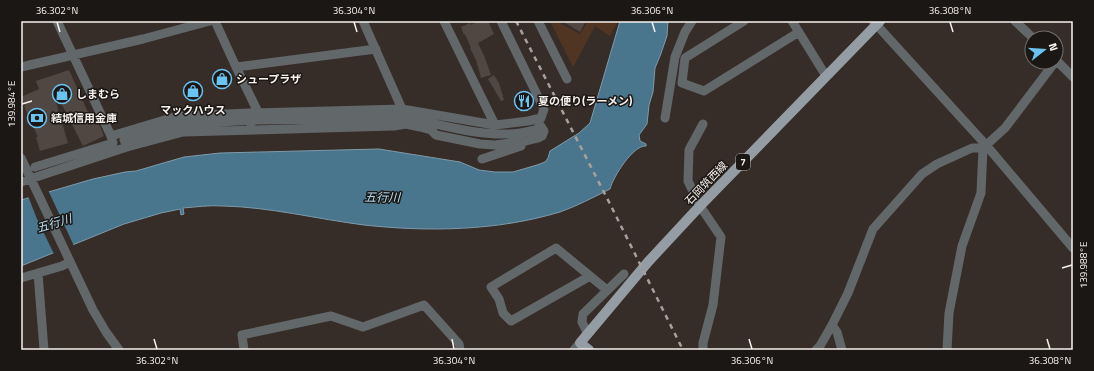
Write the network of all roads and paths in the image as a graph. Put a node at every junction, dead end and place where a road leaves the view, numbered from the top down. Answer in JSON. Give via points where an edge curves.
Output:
{"nodes":[{"id":1,"x":57,"y":21,"type":"edge"},
{"id":2,"x":210,"y":21,"type":"edge"},
{"id":3,"x":215,"y":21,"type":"edge"},
{"id":4,"x":363,"y":21,"type":"edge"},
{"id":5,"x":444,"y":21,"type":"edge"},
{"id":6,"x":501,"y":21,"type":"edge"},
{"id":7,"x":538,"y":21,"type":"edge"},
{"id":8,"x":692,"y":21,"type":"edge"},
{"id":9,"x":744,"y":21,"type":"edge"},
{"id":10,"x":792,"y":21,"type":"edge"},
{"id":11,"x":1016,"y":21,"type":"edge"},
{"id":12,"x":876,"y":22,"type":"edge"},
{"id":13,"x":1025,"y":30,"type":"edge"},
{"id":14,"x":799,"y":32,"type":"junction"},
{"id":15,"x":376,"y":49,"type":"junction"},
{"id":16,"x":74,"y":55,"type":"junction"},
{"id":17,"x":21,"y":66,"type":"edge"},
{"id":18,"x":236,"y":67,"type":"junction"},
{"id":19,"x":1064,"y":69,"type":"edge"},
{"id":20,"x":1048,"y":70,"type":"edge"},
{"id":21,"x":826,"y":76,"type":"junction"},
{"id":22,"x":1073,"y":77,"type":"edge"},
{"id":23,"x":567,"y":79,"type":"dead end"},
{"id":24,"x":406,"y":116,"type":"junction"},
{"id":25,"x":665,"y":118,"type":"dead end"},
{"id":26,"x":252,"y":119,"type":"junction"},
{"id":27,"x":536,"y":119,"type":"junction"},
{"id":28,"x":703,"y":124,"type":"dead end"},
{"id":29,"x":495,"y":126,"type":"junction"},
{"id":30,"x":539,"y":129,"type":"dead end"},
{"id":31,"x":111,"y":136,"type":"junction"},
{"id":32,"x":535,"y":139,"type":"junction"},
{"id":33,"x":984,"y":146,"type":"junction"},
{"id":34,"x":127,"y":147,"type":"junction"},
{"id":35,"x":21,"y":158,"type":"edge"},
{"id":36,"x":482,"y":159,"type":"dead end"},
{"id":37,"x":35,"y":167,"type":"dead end"},
{"id":38,"x":21,"y":182,"type":"edge"},
{"id":39,"x":32,"y":182,"type":"junction"},
{"id":40,"x":700,"y":206,"type":"junction"},
{"id":41,"x":1073,"y":248,"type":"edge"},
{"id":42,"x":69,"y":259,"type":"junction"},
{"id":43,"x":38,"y":272,"type":"junction"},
{"id":44,"x":624,"y":274,"type":"dead end"},
{"id":45,"x":590,"y":276,"type":"junction"},
{"id":46,"x":21,"y":278,"type":"edge"},
{"id":47,"x":607,"y":290,"type":"junction"},
{"id":48,"x":832,"y":325,"type":"junction"},
{"id":49,"x":588,"y":334,"type":"junction"},
{"id":50,"x":577,"y":346,"type":"edge"},
{"id":51,"x":44,"y":350,"type":"edge"},
{"id":52,"x":119,"y":350,"type":"edge"},
{"id":53,"x":244,"y":350,"type":"edge"},
{"id":54,"x":460,"y":350,"type":"edge"},
{"id":55,"x":589,"y":350,"type":"edge"},
{"id":56,"x":703,"y":350,"type":"edge"},
{"id":57,"x":816,"y":350,"type":"edge"},
{"id":58,"x":842,"y":350,"type":"edge"},
{"id":59,"x":947,"y":350,"type":"edge"}],
"edges":[{"from":1,"to":16,"type":"street"},
{"from":2,"to":16,"type":"street"},
{"from":3,"to":18,"type":"street"},
{"from":4,"to":15,"type":"street"},
{"from":5,"to":29,"type":"street"},
{"from":6,"to":27,"type":"street","via":[[544,109],[541,118]]},
{"from":7,"to":23,"type":"street"},
{"from":8,"to":25,"type":"street","via":[[675,57]]},
{"from":9,"to":14,"type":"street","via":[[685,58],[682,83],[704,91]]},
{"from":10,"to":14,"type":"street"},
{"from":11,"to":13,"type":"street"},
{"from":12,"to":21,"type":"main road","name":"石岡筑西線","number":"7"},
{"from":12,"to":33,"type":"street"},
{"from":14,"to":21,"type":"street"},
{"from":15,"to":18,"type":"street"},
{"from":15,"to":24,"type":"street"},
{"from":16,"to":17,"type":"street"},
{"from":16,"to":31,"type":"street"},
{"from":18,"to":26,"type":"street"},
{"from":19,"to":22,"type":"street"},
{"from":20,"to":33,"type":"street","via":[[1005,128]]},
{"from":21,"to":40,"type":"main road","name":"石岡筑西線","number":"7"},
{"from":24,"to":26,"type":"street"},
{"from":24,"to":26,"type":"street"},
{"from":24,"to":29,"type":"street"},
{"from":24,"to":30,"type":"street","via":[[490,133],[522,133]]},
{"from":24,"to":32,"type":"street","via":[[436,135],[480,144],[495,145]]},
{"from":24,"to":34,"type":"street","via":[[181,124],[124,140]]},
{"from":26,"to":31,"type":"street","via":[[178,116]]},
{"from":26,"to":34,"type":"street","via":[[183,132]]},
{"from":27,"to":29,"type":"street"},
{"from":27,"to":32,"type":"street","via":[[544,131],[542,136]]},
{"from":28,"to":40,"type":"street","via":[[689,150],[688,181]]},
{"from":31,"to":37,"type":"street","via":[[113,143]]},
{"from":32,"to":36,"type":"street"},
{"from":33,"to":41,"type":"street"},
{"from":33,"to":48,"type":"street","via":[[972,148],[930,168],[873,229],[848,293]]},
{"from":33,"to":59,"type":"street","via":[[981,193],[962,246],[950,314]]},
{"from":34,"to":39,"type":"street","via":[[49,172]]},
{"from":35,"to":39,"type":"street"},
{"from":38,"to":39,"type":"street"},
{"from":39,"to":42,"type":"street"},
{"from":40,"to":49,"type":"main road","name":"石岡筑西線","number":"7","via":[[648,262]]},
{"from":40,"to":56,"type":"street","via":[[721,237],[714,305]]},
{"from":42,"to":43,"type":"street","via":[[57,267]]},
{"from":42,"to":52,"type":"street","via":[[93,310]]},
{"from":43,"to":46,"type":"street"},
{"from":43,"to":51,"type":"street"},
{"from":44,"to":47,"type":"street"},
{"from":45,"to":45,"type":"street","via":[[556,248],[491,287],[500,299],[503,313],[510,321]]},
{"from":45,"to":47,"type":"street"},
{"from":47,"to":49,"type":"street","via":[[583,314],[582,322]]},
{"from":48,"to":57,"type":"street"},
{"from":48,"to":58,"type":"street","via":[[837,332]]},
{"from":49,"to":50,"type":"main road","name":"石岡筑西線","number":"7"},
{"from":50,"to":55,"type":"main road","name":"石岡筑西線","number":"7"},
{"from":53,"to":54,"type":"street","via":[[242,336],[331,316],[363,327],[424,305],[459,344]]}]}
